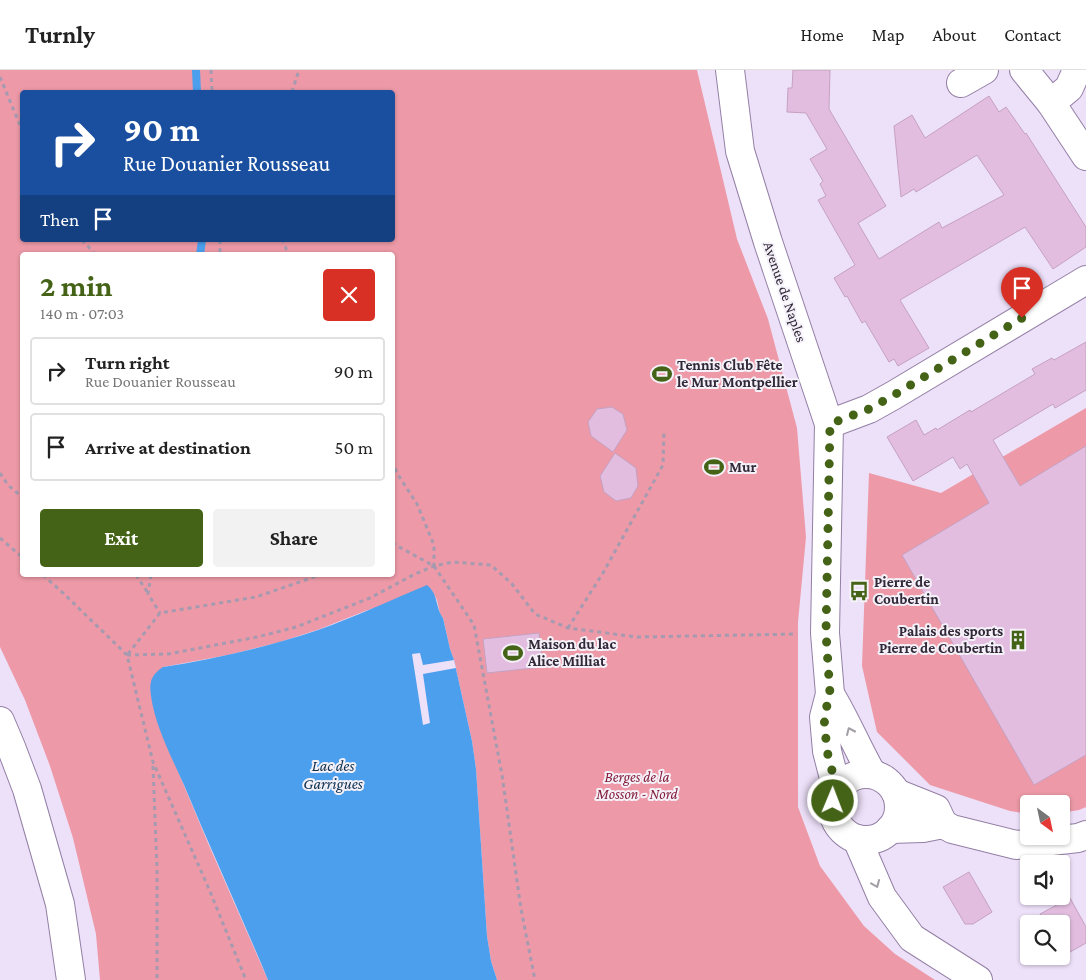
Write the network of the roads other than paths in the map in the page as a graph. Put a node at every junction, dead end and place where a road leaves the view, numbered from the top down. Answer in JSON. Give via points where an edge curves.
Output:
{"nodes":[{"id":1,"x":730,"y":70,"type":"edge"},
{"id":2,"x":1024,"y":70,"type":"edge"},
{"id":3,"x":1076,"y":70,"type":"edge"},
{"id":4,"x":1051,"y":103,"type":"junction"},
{"id":5,"x":1086,"y":156,"type":"edge"},
{"id":6,"x":1086,"y":280,"type":"edge"},
{"id":7,"x":830,"y":424,"type":"junction"},
{"id":8,"x":830,"y":694,"type":"junction"},
{"id":9,"x":0,"y":721,"type":"edge"},
{"id":10,"x":872,"y":774,"type":"junction"},
{"id":11,"x":837,"y":790,"type":"junction"},
{"id":12,"x":896,"y":793,"type":"junction"},
{"id":13,"x":943,"y":824,"type":"junction"},
{"id":14,"x":890,"y":830,"type":"junction"},
{"id":15,"x":857,"y":839,"type":"junction"},
{"id":16,"x":1083,"y":840,"type":"edge"},
{"id":17,"x":71,"y":980,"type":"edge"},
{"id":18,"x":978,"y":980,"type":"edge"}],
"edges":[{"from":1,"to":7,"type":"street","name":"Avenue de Naples","via":[[740,151]]},
{"from":2,"to":4,"type":"street"},
{"from":3,"to":4,"type":"street","via":[[1069,88]]},
{"from":4,"to":5,"type":"street"},
{"from":6,"to":7,"type":"street","via":[[894,395]]},
{"from":7,"to":8,"type":"street","name":"Avenue de Naples","via":[[826,633]]},
{"from":10,"to":8,"type":"street","name":"Avenue de Naples","one_way":true},
{"from":8,"to":11,"type":"street","name":"Avenue de Naples","via":[[824,717],[827,751]]},
{"from":9,"to":17,"type":"street","via":[[26,788],[60,904]]},
{"from":10,"to":11,"type":"street","via":[[852,776]]},
{"from":10,"to":12,"type":"street","via":[[881,777]]},
{"from":11,"to":15,"type":"street","via":[[833,801],[836,822],[843,831]]},
{"from":12,"to":13,"type":"street","via":[[936,809]]},
{"from":12,"to":14,"type":"street","via":[[899,804]]},
{"from":13,"to":14,"type":"street"},
{"from":13,"to":16,"type":"street","via":[[1016,845]]},
{"from":14,"to":15,"type":"street","via":[[868,840]]},
{"from":15,"to":18,"type":"street","one_way":true,"via":[[882,897],[912,938]]}]}
